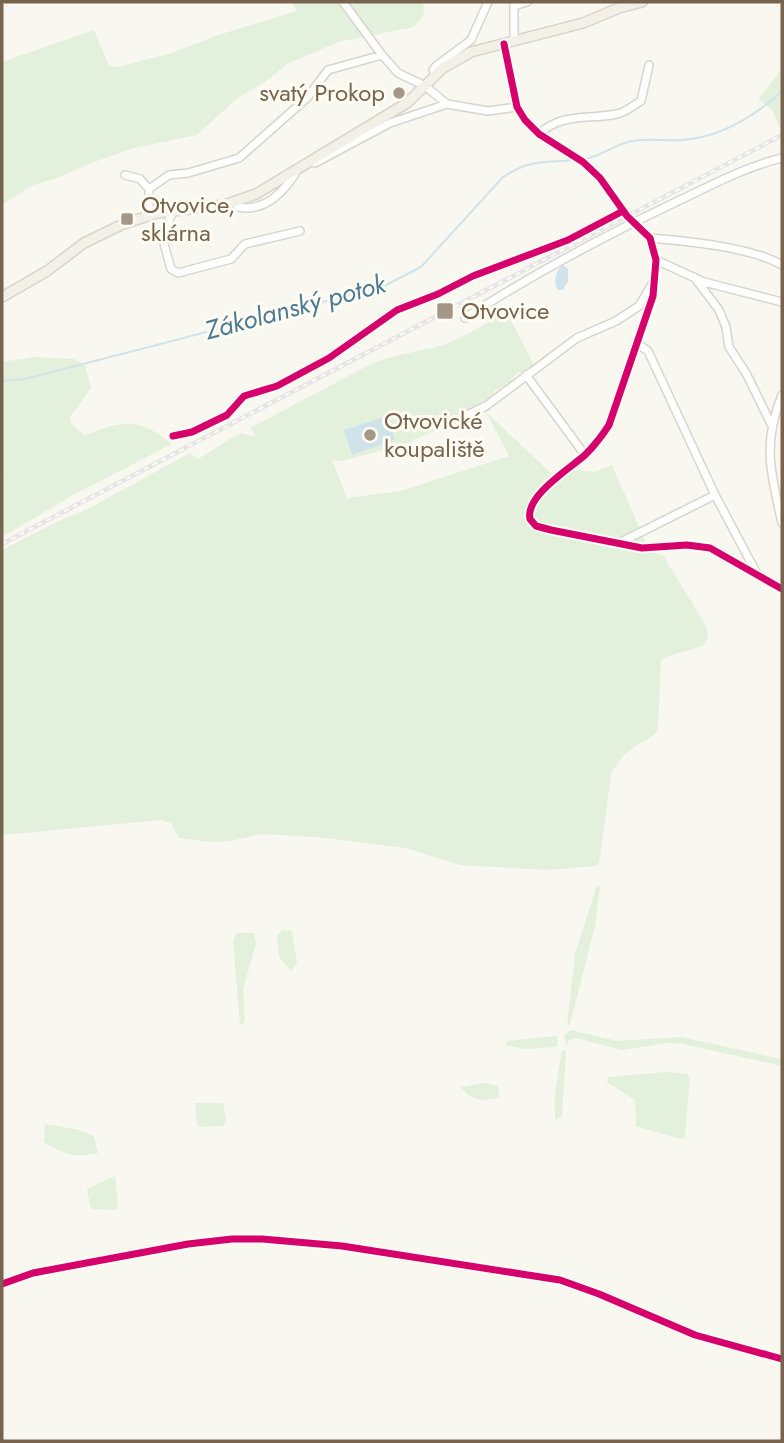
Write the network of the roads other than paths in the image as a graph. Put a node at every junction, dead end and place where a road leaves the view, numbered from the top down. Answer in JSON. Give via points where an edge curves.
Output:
{"nodes":[{"id":1,"x":344,"y":2,"type":"edge"},
{"id":2,"x":488,"y":2,"type":"edge"},
{"id":3,"x":527,"y":2,"type":"edge"},
{"id":4,"x":642,"y":2,"type":"edge"},
{"id":5,"x":514,"y":4,"type":"edge"},
{"id":6,"x":509,"y":42,"type":"junction"},
{"id":7,"x":382,"y":55,"type":"junction"},
{"id":8,"x":649,"y":65,"type":"dead end"},
{"id":9,"x":436,"y":74,"type":"junction"},
{"id":10,"x":425,"y":86,"type":"junction"},
{"id":11,"x":447,"y":104,"type":"junction"},
{"id":12,"x":517,"y":107,"type":"junction"},
{"id":13,"x":540,"y":134,"type":"junction"},
{"id":14,"x":782,"y":158,"type":"edge"},
{"id":15,"x":293,"y":173,"type":"junction"},
{"id":16,"x":125,"y":175,"type":"dead end"},
{"id":17,"x":149,"y":189,"type":"junction"},
{"id":18,"x":173,"y":211,"type":"junction"},
{"id":19,"x":624,"y":211,"type":"junction"},
{"id":20,"x":149,"y":215,"type":"junction"},
{"id":21,"x":634,"y":222,"type":"junction"},
{"id":22,"x":300,"y":231,"type":"dead end"},
{"id":23,"x":650,"y":237,"type":"junction"},
{"id":24,"x":656,"y":260,"type":"junction"},
{"id":25,"x":782,"y":265,"type":"edge"},
{"id":26,"x":694,"y":277,"type":"junction"},
{"id":27,"x":654,"y":281,"type":"junction"},
{"id":28,"x":2,"y":297,"type":"edge"},
{"id":29,"x":782,"y":302,"type":"edge"},
{"id":30,"x":465,"y":318,"type":"dead end"},
{"id":31,"x":636,"y":344,"type":"junction"},
{"id":32,"x":526,"y":375,"type":"junction"},
{"id":33,"x":782,"y":395,"type":"edge"},
{"id":34,"x":465,"y":416,"type":"dead end"},
{"id":35,"x":771,"y":424,"type":"junction"},
{"id":36,"x":173,"y":436,"type":"dead end"},
{"id":37,"x":585,"y":455,"type":"junction"},
{"id":38,"x":715,"y":495,"type":"junction"},
{"id":39,"x":782,"y":523,"type":"edge"},
{"id":40,"x":618,"y":543,"type":"junction"},
{"id":41,"x":757,"y":575,"type":"junction"},
{"id":42,"x":782,"y":589,"type":"edge"},
{"id":43,"x":2,"y":1283,"type":"edge"},
{"id":44,"x":782,"y":1359,"type":"edge"}],
"edges":[{"from":1,"to":7,"type":"street"},
{"from":2,"to":9,"type":"street","via":[[471,40],[436,66]]},
{"from":3,"to":5,"type":"street"},
{"from":4,"to":6,"type":"main road"},
{"from":5,"to":6,"type":"street"},
{"from":6,"to":9,"type":"main road","via":[[471,52]]},
{"from":6,"to":12,"type":"street"},
{"from":7,"to":10,"type":"street","via":[[398,73]]},
{"from":7,"to":17,"type":"street","via":[[328,70],[307,98],[239,158],[194,172],[169,174]]},
{"from":8,"to":13,"type":"street","via":[[641,101],[624,112],[559,120]]},
{"from":9,"to":10,"type":"main road"},
{"from":10,"to":11,"type":"street"},
{"from":10,"to":15,"type":"main road","via":[[407,103]]},
{"from":11,"to":12,"type":"street","via":[[488,111]]},
{"from":11,"to":15,"type":"street","via":[[390,123]]},
{"from":12,"to":13,"type":"street"},
{"from":13,"to":19,"type":"street","via":[[600,178]]},
{"from":14,"to":21,"type":"street","via":[[755,165]]},
{"from":15,"to":18,"type":"main road","via":[[234,202]]},
{"from":16,"to":17,"type":"street","via":[[140,178]]},
{"from":17,"to":20,"type":"street"},
{"from":18,"to":20,"type":"main road"},
{"from":18,"to":22,"type":"street","via":[[163,240],[171,269],[178,272],[231,259],[245,244]]},
{"from":19,"to":21,"type":"street"},
{"from":19,"to":36,"type":"street","via":[[568,240],[397,310],[329,358],[277,386],[244,396],[228,415]]},
{"from":20,"to":28,"type":"main road","via":[[94,237]]},
{"from":21,"to":23,"type":"street"},
{"from":21,"to":30,"type":"street"},
{"from":23,"to":24,"type":"street"},
{"from":23,"to":25,"type":"street","via":[[743,252]]},
{"from":24,"to":26,"type":"street"},
{"from":24,"to":27,"type":"street"},
{"from":26,"to":29,"type":"street"},
{"from":26,"to":35,"type":"street","via":[[719,310],[729,347]]},
{"from":27,"to":31,"type":"street"},
{"from":27,"to":32,"type":"street","via":[[639,306],[577,338]]},
{"from":31,"to":37,"type":"street","via":[[609,425]]},
{"from":31,"to":38,"type":"street","via":[[648,351]]},
{"from":32,"to":34,"type":"street"},
{"from":32,"to":37,"type":"street"},
{"from":33,"to":35,"type":"street"},
{"from":35,"to":39,"type":"street","via":[[769,441]]},
{"from":37,"to":40,"type":"street","via":[[537,497],[529,509],[530,519],[536,526]]},
{"from":38,"to":40,"type":"street"},
{"from":38,"to":41,"type":"street"},
{"from":40,"to":41,"type":"street","via":[[642,548],[710,548]]},
{"from":41,"to":42,"type":"street"},
{"from":43,"to":44,"type":"street","via":[[66,1266],[199,1242],[262,1239],[342,1245],[560,1280],[695,1335]]}]}
